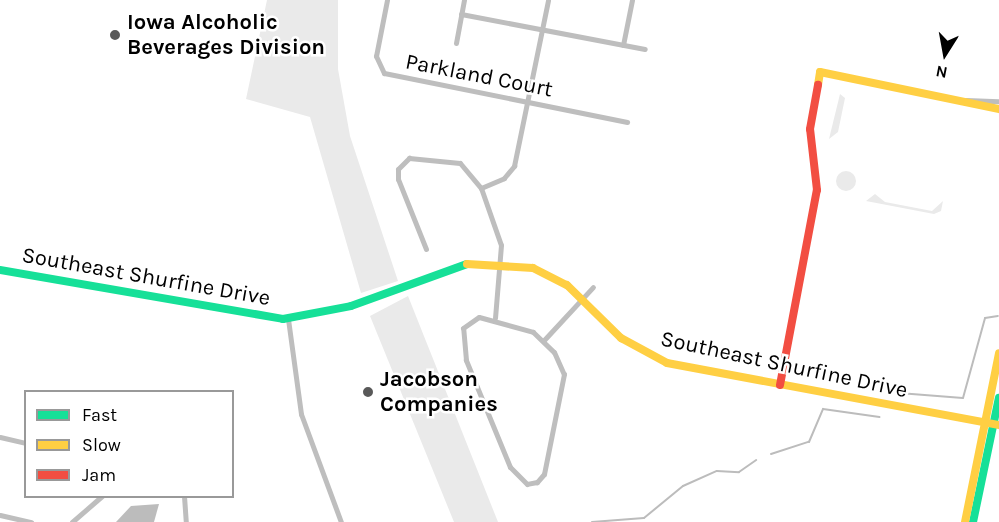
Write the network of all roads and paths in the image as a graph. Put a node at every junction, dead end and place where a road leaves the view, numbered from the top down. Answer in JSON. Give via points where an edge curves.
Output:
{"nodes":[{"id":1,"x":387,"y":0,"type":"edge"},
{"id":2,"x":464,"y":0,"type":"edge"},
{"id":3,"x":548,"y":0,"type":"edge"},
{"id":4,"x":632,"y":0,"type":"edge"},
{"id":5,"x":461,"y":14,"type":"junction"},
{"id":6,"x":542,"y":31,"type":"junction"},
{"id":7,"x":456,"y":43,"type":"dead end"},
{"id":8,"x":623,"y":45,"type":"junction"},
{"id":9,"x":645,"y":49,"type":"dead end"},
{"id":10,"x":966,"y":100,"type":"junction"},
{"id":11,"x":999,"y":101,"type":"edge"},
{"id":12,"x":527,"y":103,"type":"junction"},
{"id":13,"x":999,"y":109,"type":"edge"},
{"id":14,"x":627,"y":122,"type":"dead end"},
{"id":15,"x":481,"y":188,"type":"junction"},
{"id":16,"x":426,"y":249,"type":"dead end"},
{"id":17,"x":499,"y":262,"type":"junction"},
{"id":18,"x":0,"y":270,"type":"edge"},
{"id":19,"x":593,"y":287,"type":"dead end"},
{"id":20,"x":583,"y":299,"type":"junction"},
{"id":21,"x":495,"y":318,"type":"junction"},
{"id":22,"x":288,"y":319,"type":"junction"},
{"id":23,"x":544,"y":340,"type":"junction"},
{"id":24,"x":999,"y":353,"type":"edge"},
{"id":25,"x":780,"y":385,"type":"junction"},
{"id":26,"x":999,"y":398,"type":"edge"},
{"id":27,"x":993,"y":424,"type":"edge"},
{"id":28,"x":0,"y":437,"type":"edge"},
{"id":29,"x":24,"y":443,"type":"edge"},
{"id":30,"x":100,"y":498,"type":"edge"},
{"id":31,"x":184,"y":498,"type":"edge"},
{"id":32,"x":0,"y":515,"type":"edge"},
{"id":33,"x":31,"y":522,"type":"edge"},
{"id":34,"x":72,"y":522,"type":"edge"},
{"id":35,"x":186,"y":522,"type":"edge"},
{"id":36,"x":341,"y":522,"type":"edge"},
{"id":37,"x":965,"y":522,"type":"edge"},
{"id":38,"x":973,"y":522,"type":"edge"}],
"edges":[{"from":1,"to":12,"type":"street","name":"Parkland Court","via":[[376,56],[384,73]]},
{"from":2,"to":5,"type":"street"},
{"from":3,"to":6,"type":"street"},
{"from":4,"to":8,"type":"street"},
{"from":5,"to":6,"type":"street"},
{"from":5,"to":7,"type":"street"},
{"from":6,"to":8,"type":"street"},
{"from":6,"to":12,"type":"street"},
{"from":8,"to":9,"type":"street"},
{"from":10,"to":11,"type":"street"},
{"from":10,"to":13,"type":"street"},
{"from":10,"to":25,"type":"street","via":[[820,72],[810,129],[817,190]]},
{"from":12,"to":14,"type":"street","name":"Parkland Court"},
{"from":12,"to":15,"type":"street","via":[[514,166],[504,178]]},
{"from":15,"to":16,"type":"street","via":[[460,163],[418,157],[402,163],[398,179]]},
{"from":15,"to":17,"type":"street","via":[[500,237]]},
{"from":17,"to":20,"type":"street","name":"Southeast Shurfine Drive","via":[[540,271]]},
{"from":17,"to":21,"type":"street"},
{"from":17,"to":22,"type":"street","name":"Southeast Shurfine Drive","via":[[447,268],[351,306]]},
{"from":18,"to":22,"type":"street","name":"Southeast Shurfine Drive","via":[[257,318]]},
{"from":19,"to":20,"type":"street"},
{"from":20,"to":23,"type":"street"},
{"from":20,"to":25,"type":"street","name":"Southeast Shurfine Drive","via":[[621,338],[654,358]]},
{"from":21,"to":23,"type":"street"},
{"from":21,"to":23,"type":"street","via":[[470,321],[463,328],[463,347],[510,467],[527,484],[544,474],[564,374]]},
{"from":22,"to":36,"type":"street","via":[[299,408]]},
{"from":24,"to":27,"type":"street"},
{"from":25,"to":27,"type":"street","name":"Southeast Shurfine Drive"},
{"from":26,"to":27,"type":"street"},
{"from":27,"to":37,"type":"street"},
{"from":27,"to":38,"type":"street"},
{"from":28,"to":29,"type":"street"},
{"from":30,"to":34,"type":"street"},
{"from":31,"to":35,"type":"street"},
{"from":32,"to":33,"type":"street"}]}
